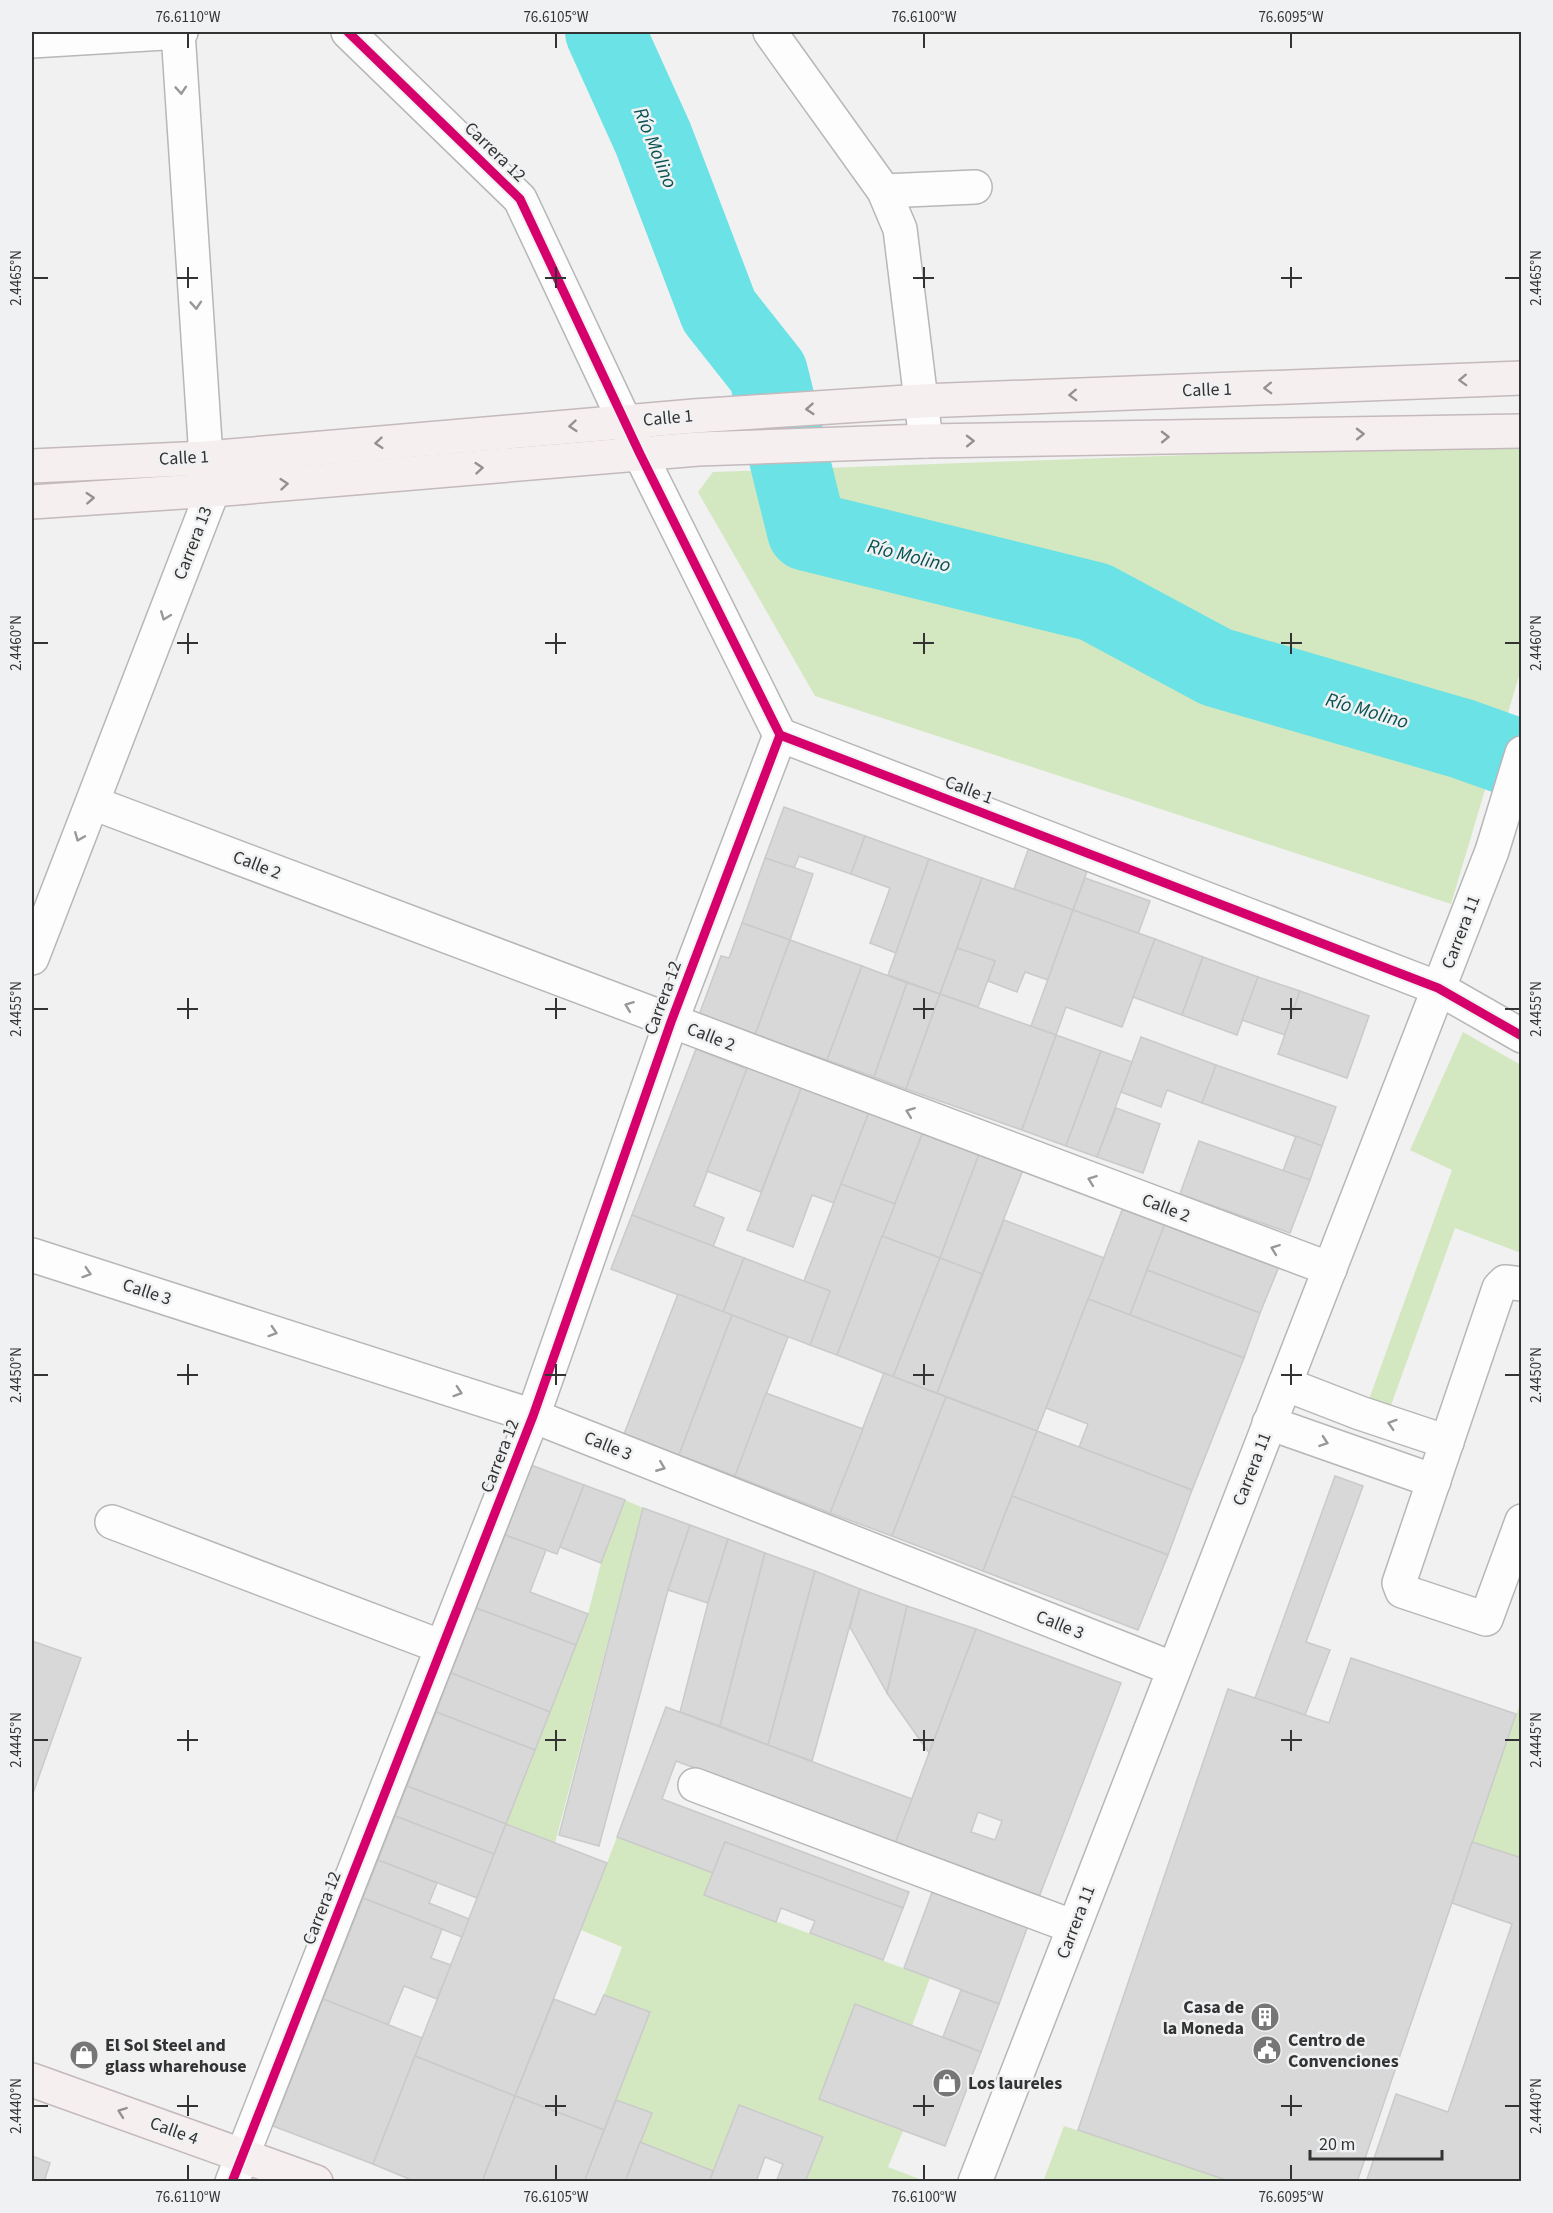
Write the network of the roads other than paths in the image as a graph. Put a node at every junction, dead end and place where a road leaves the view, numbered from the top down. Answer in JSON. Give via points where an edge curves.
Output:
{"nodes":[{"id":1,"x":179,"y":32,"type":"edge"},
{"id":2,"x":348,"y":32,"type":"edge"},
{"id":3,"x":770,"y":32,"type":"edge"},
{"id":4,"x":32,"y":41,"type":"edge"},
{"id":5,"x":975,"y":187,"type":"dead end"},
{"id":6,"x":884,"y":191,"type":"junction"},
{"id":7,"x":1521,"y":378,"type":"edge"},
{"id":8,"x":922,"y":401,"type":"junction"},
{"id":9,"x":625,"y":422,"type":"junction"},
{"id":10,"x":1521,"y":430,"type":"edge"},
{"id":11,"x":927,"y":441,"type":"junction"},
{"id":12,"x":640,"y":454,"type":"junction"},
{"id":13,"x":206,"y":458,"type":"junction"},
{"id":14,"x":32,"y":466,"type":"edge"},
{"id":15,"x":213,"y":490,"type":"junction"},
{"id":16,"x":32,"y":502,"type":"edge"},
{"id":17,"x":780,"y":735,"type":"junction"},
{"id":18,"x":1521,"y":753,"type":"edge"},
{"id":19,"x":93,"y":803,"type":"junction"},
{"id":20,"x":32,"y":958,"type":"edge"},
{"id":21,"x":1438,"y":988,"type":"junction"},
{"id":22,"x":671,"y":1022,"type":"junction"},
{"id":23,"x":1521,"y":1036,"type":"edge"},
{"id":24,"x":32,"y":1255,"type":"edge"},
{"id":25,"x":1330,"y":1269,"type":"junction"},
{"id":26,"x":1521,"y":1284,"type":"edge"},
{"id":27,"x":1285,"y":1384,"type":"junction"},
{"id":28,"x":533,"y":1416,"type":"junction"},
{"id":29,"x":1269,"y":1423,"type":"junction"},
{"id":30,"x":1447,"y":1442,"type":"junction"},
{"id":31,"x":1434,"y":1481,"type":"junction"},
{"id":32,"x":1521,"y":1521,"type":"edge"},
{"id":33,"x":112,"y":1522,"type":"dead end"},
{"id":34,"x":442,"y":1647,"type":"junction"},
{"id":35,"x":1174,"y":1669,"type":"junction"},
{"id":36,"x":695,"y":1785,"type":"dead end"},
{"id":37,"x":1074,"y":1927,"type":"junction"},
{"id":38,"x":32,"y":2080,"type":"edge"},
{"id":39,"x":237,"y":2169,"type":"edge"},
{"id":40,"x":316,"y":2181,"type":"edge"},
{"id":41,"x":975,"y":2181,"type":"edge"}],
"edges":[{"from":1,"to":4,"type":"street"},
{"from":1,"to":13,"type":"street","name":"Carrera 13","one_way":true},
{"from":2,"to":9,"type":"street","name":"Carrera 12","via":[[520,199]]},
{"from":3,"to":6,"type":"street"},
{"from":5,"to":6,"type":"street"},
{"from":6,"to":8,"type":"street","via":[[900,229]]},
{"from":7,"to":8,"type":"main road","name":"Calle 1","one_way":true},
{"from":8,"to":9,"type":"main road","name":"Calle 1","one_way":true},
{"from":8,"to":11,"type":"street"},
{"from":9,"to":12,"type":"street","name":"Carrera 12"},
{"from":9,"to":13,"type":"main road","name":"Calle 1","one_way":true},
{"from":11,"to":10,"type":"main road","name":"Calle 1","one_way":true},
{"from":11,"to":12,"type":"main road","name":"Calle 1"},
{"from":15,"to":12,"type":"main road","name":"Calle 1","one_way":true},
{"from":12,"to":17,"type":"street","name":"Calle 1"},
{"from":13,"to":14,"type":"main road","name":"Calle 1"},
{"from":13,"to":15,"type":"street","name":"Carrera 13"},
{"from":16,"to":15,"type":"main road","name":"Calle 1","one_way":true},
{"from":15,"to":19,"type":"street","name":"Carrera 13","one_way":true},
{"from":17,"to":21,"type":"street","name":"Calle 1"},
{"from":17,"to":22,"type":"street","name":"Carrera 12"},
{"from":18,"to":21,"type":"street","name":"Carrera 11","via":[[1492,851]]},
{"from":19,"to":20,"type":"street","name":"Carrera 13","one_way":true},
{"from":22,"to":19,"type":"street","name":"Calle 2","one_way":true},
{"from":21,"to":23,"type":"street"},
{"from":21,"to":25,"type":"street","name":"Carrera 11"},
{"from":25,"to":22,"type":"street","name":"Calle 2","one_way":true},
{"from":22,"to":28,"type":"street","name":"Carrera 12"},
{"from":24,"to":28,"type":"street","name":"Calle 3","one_way":true},
{"from":25,"to":27,"type":"street","name":"Carrera 11"},
{"from":26,"to":30,"type":"street","via":[[1505,1282],[1499,1288]]},
{"from":27,"to":29,"type":"street","name":"Carrera 11"},
{"from":30,"to":27,"type":"street","one_way":true},
{"from":28,"to":34,"type":"street","name":"Carrera 12"},
{"from":28,"to":35,"type":"street","name":"Calle 3","one_way":true},
{"from":29,"to":31,"type":"street","one_way":true},
{"from":29,"to":35,"type":"street","name":"Carrera 11"},
{"from":30,"to":31,"type":"street"},
{"from":31,"to":32,"type":"street","via":[[1400,1583],[1402,1591],[1486,1619]]},
{"from":33,"to":34,"type":"street"},
{"from":34,"to":39,"type":"street","name":"Carrera 12"},
{"from":35,"to":37,"type":"street","name":"Carrera 11"},
{"from":36,"to":37,"type":"street"},
{"from":37,"to":41,"type":"street","name":"Carrera 11"},
{"from":39,"to":38,"type":"main road","name":"Calle 4","one_way":true},
{"from":39,"to":40,"type":"main road","name":"Calle 4"}]}
